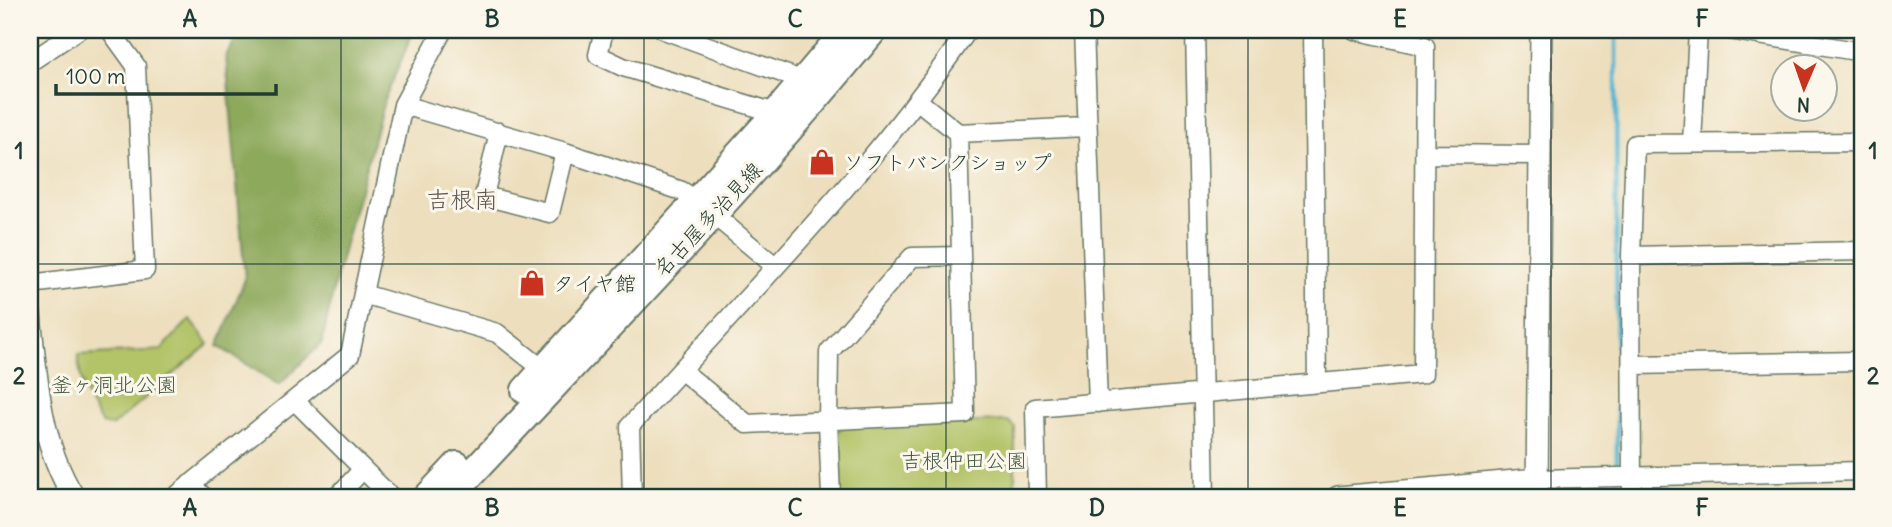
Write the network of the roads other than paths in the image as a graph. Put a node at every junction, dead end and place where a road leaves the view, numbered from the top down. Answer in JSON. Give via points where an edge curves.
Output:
{"nodes":[{"id":1,"x":78,"y":30,"type":"edge"},
{"id":2,"x":110,"y":30,"type":"edge"},
{"id":3,"x":443,"y":30,"type":"edge"},
{"id":4,"x":604,"y":30,"type":"edge"},
{"id":5,"x":664,"y":30,"type":"edge"},
{"id":6,"x":846,"y":30,"type":"edge"},
{"id":7,"x":874,"y":30,"type":"edge"},
{"id":8,"x":968,"y":30,"type":"edge"},
{"id":9,"x":1083,"y":30,"type":"edge"},
{"id":10,"x":1195,"y":30,"type":"edge"},
{"id":11,"x":1313,"y":30,"type":"edge"},
{"id":12,"x":1354,"y":30,"type":"edge"},
{"id":13,"x":1541,"y":30,"type":"edge"},
{"id":14,"x":1698,"y":30,"type":"edge"},
{"id":15,"x":1729,"y":30,"type":"edge"},
{"id":16,"x":1862,"y":52,"type":"edge"},
{"id":17,"x":30,"y":62,"type":"edge"},
{"id":18,"x":804,"y":81,"type":"junction"},
{"id":19,"x":917,"y":100,"type":"junction"},
{"id":20,"x":404,"y":105,"type":"junction"},
{"id":21,"x":776,"y":113,"type":"junction"},
{"id":22,"x":1086,"y":127,"type":"junction"},
{"id":23,"x":499,"y":132,"type":"junction"},
{"id":24,"x":958,"y":133,"type":"junction"},
{"id":25,"x":1862,"y":142,"type":"edge"},
{"id":26,"x":1692,"y":143,"type":"junction"},
{"id":27,"x":565,"y":152,"type":"junction"},
{"id":28,"x":1426,"y":154,"type":"junction"},
{"id":29,"x":1539,"y":155,"type":"junction"},
{"id":30,"x":705,"y":207,"type":"junction"},
{"id":31,"x":1862,"y":251,"type":"edge"},
{"id":32,"x":961,"y":256,"type":"junction"},
{"id":33,"x":1632,"y":256,"type":"junction"},
{"id":34,"x":775,"y":266,"type":"junction"},
{"id":35,"x":30,"y":284,"type":"edge"},
{"id":36,"x":363,"y":294,"type":"junction"},
{"id":37,"x":30,"y":313,"type":"edge"},
{"id":38,"x":1862,"y":361,"type":"edge"},
{"id":39,"x":1632,"y":365,"type":"junction"},
{"id":40,"x":544,"y":370,"type":"junction"},
{"id":41,"x":681,"y":370,"type":"junction"},
{"id":42,"x":1317,"y":383,"type":"junction"},
{"id":43,"x":1202,"y":394,"type":"junction"},
{"id":44,"x":295,"y":401,"type":"junction"},
{"id":45,"x":1098,"y":403,"type":"junction"},
{"id":46,"x":828,"y":422,"type":"junction"},
{"id":47,"x":37,"y":428,"type":"edge"},
{"id":48,"x":363,"y":469,"type":"junction"},
{"id":49,"x":1862,"y":471,"type":"edge"},
{"id":50,"x":1632,"y":476,"type":"junction"},
{"id":51,"x":190,"y":484,"type":"junction"},
{"id":52,"x":1537,"y":488,"type":"edge"},
{"id":53,"x":75,"y":497,"type":"edge"},
{"id":54,"x":175,"y":497,"type":"edge"},
{"id":55,"x":204,"y":497,"type":"edge"},
{"id":56,"x":337,"y":497,"type":"edge"},
{"id":57,"x":391,"y":497,"type":"edge"},
{"id":58,"x":427,"y":497,"type":"edge"},
{"id":59,"x":450,"y":497,"type":"edge"},
{"id":60,"x":632,"y":497,"type":"edge"},
{"id":61,"x":831,"y":497,"type":"edge"},
{"id":62,"x":1037,"y":497,"type":"edge"},
{"id":63,"x":1205,"y":497,"type":"edge"},
{"id":64,"x":1338,"y":497,"type":"edge"},
{"id":65,"x":1632,"y":497,"type":"edge"}],
"edges":[{"from":1,"to":17,"type":"street"},
{"from":2,"to":35,"type":"street","via":[[136,66],[145,270]]},
{"from":3,"to":20,"type":"street"},
{"from":4,"to":21,"type":"street","via":[[598,55]]},
{"from":5,"to":18,"type":"street"},
{"from":6,"to":18,"type":"main road","name":"名古屋多治見線"},
{"from":7,"to":30,"type":"main road","name":"名古屋多治見線","via":[[804,113]]},
{"from":8,"to":19,"type":"street"},
{"from":9,"to":22,"type":"street"},
{"from":10,"to":43,"type":"street"},
{"from":11,"to":42,"type":"street"},
{"from":12,"to":28,"type":"street","via":[[1425,46]]},
{"from":13,"to":29,"type":"street"},
{"from":14,"to":26,"type":"street"},
{"from":15,"to":16,"type":"street"},
{"from":18,"to":21,"type":"main road","name":"名古屋多治見線"},
{"from":19,"to":24,"type":"street"},
{"from":19,"to":34,"type":"street","via":[[831,206]]},
{"from":20,"to":23,"type":"street"},
{"from":20,"to":36,"type":"street"},
{"from":21,"to":30,"type":"main road","name":"名古屋多治見線"},
{"from":22,"to":24,"type":"street"},
{"from":22,"to":45,"type":"street"},
{"from":23,"to":27,"type":"street"},
{"from":23,"to":27,"type":"street","via":[[484,196],[550,213]]},
{"from":24,"to":32,"type":"street"},
{"from":25,"to":26,"type":"street"},
{"from":26,"to":33,"type":"street","via":[[1634,144]]},
{"from":27,"to":30,"type":"street","via":[[682,191]]},
{"from":28,"to":29,"type":"street"},
{"from":28,"to":42,"type":"street","via":[[1423,373]]},
{"from":29,"to":52,"type":"street"},
{"from":30,"to":34,"type":"street"},
{"from":30,"to":40,"type":"main road","name":"名古屋多治見線"},
{"from":30,"to":59,"type":"main road","name":"名古屋多治見線"},
{"from":31,"to":33,"type":"street"},
{"from":32,"to":46,"type":"street","via":[[912,257],[830,352]]},
{"from":32,"to":46,"type":"street","via":[[965,414]]},
{"from":33,"to":39,"type":"street"},
{"from":34,"to":41,"type":"street"},
{"from":36,"to":40,"type":"street","via":[[497,333]]},
{"from":36,"to":44,"type":"street","via":[[350,355]]},
{"from":37,"to":47,"type":"street"},
{"from":38,"to":39,"type":"street"},
{"from":39,"to":50,"type":"street"},
{"from":40,"to":58,"type":"main road","name":"名古屋多治見線"},
{"from":41,"to":46,"type":"street","via":[[747,424]]},
{"from":41,"to":60,"type":"street","via":[[630,426]]},
{"from":42,"to":43,"type":"street"},
{"from":43,"to":45,"type":"street"},
{"from":43,"to":63,"type":"street"},
{"from":44,"to":48,"type":"street"},
{"from":44,"to":51,"type":"street"},
{"from":45,"to":62,"type":"street","via":[[1035,408]]},
{"from":46,"to":61,"type":"street"},
{"from":47,"to":53,"type":"street"},
{"from":48,"to":56,"type":"street"},
{"from":48,"to":57,"type":"street"},
{"from":49,"to":50,"type":"street"},
{"from":50,"to":52,"type":"street"},
{"from":50,"to":65,"type":"street"},
{"from":51,"to":54,"type":"street"},
{"from":51,"to":55,"type":"street"},
{"from":52,"to":64,"type":"street"}]}
